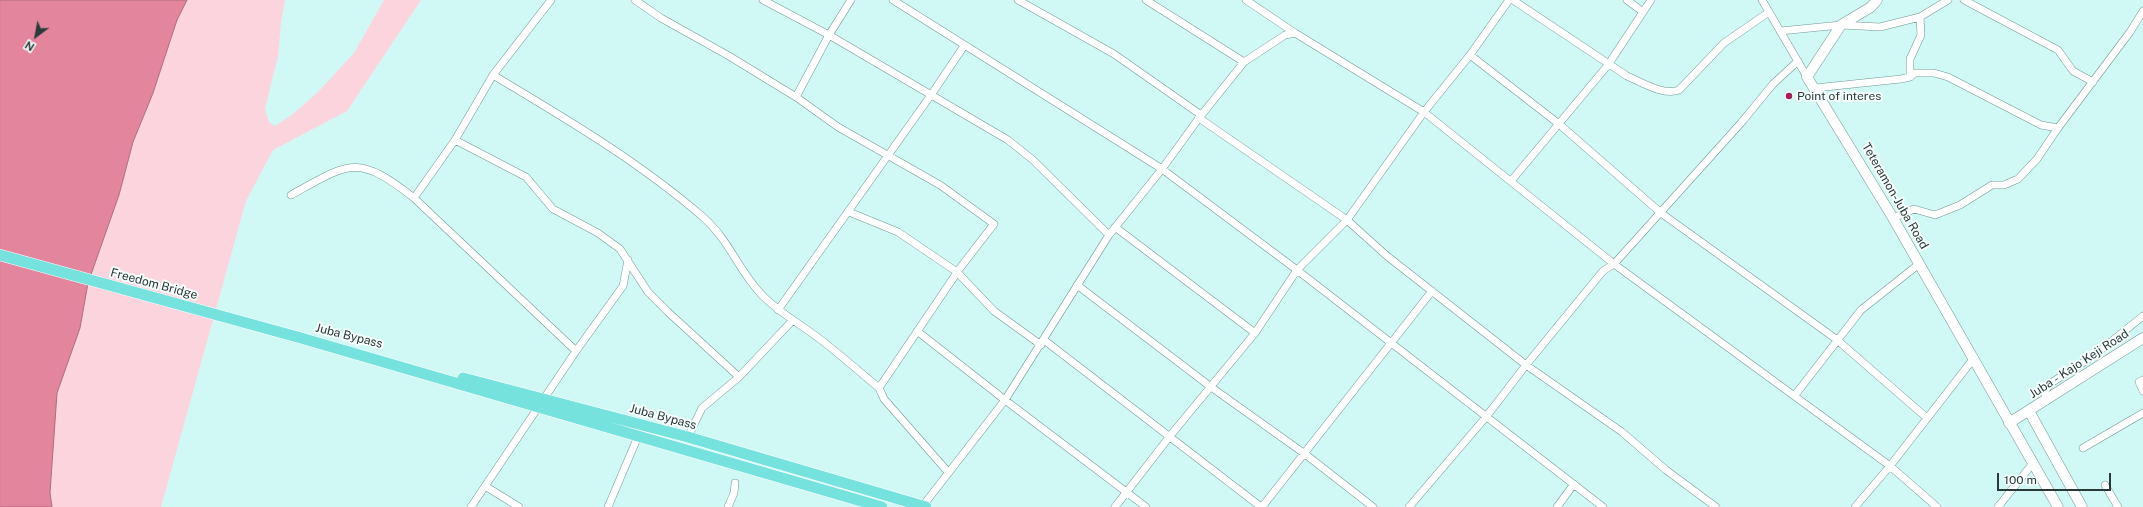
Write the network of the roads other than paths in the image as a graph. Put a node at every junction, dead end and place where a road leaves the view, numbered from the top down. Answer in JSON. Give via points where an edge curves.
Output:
{"nodes":[{"id":1,"x":550,"y":0,"type":"edge"},
{"id":2,"x":635,"y":0,"type":"edge"},
{"id":3,"x":763,"y":0,"type":"edge"},
{"id":4,"x":851,"y":0,"type":"edge"},
{"id":5,"x":893,"y":0,"type":"edge"},
{"id":6,"x":1018,"y":0,"type":"edge"},
{"id":7,"x":1146,"y":0,"type":"edge"},
{"id":8,"x":1246,"y":0,"type":"edge"},
{"id":9,"x":1509,"y":0,"type":"edge"},
{"id":10,"x":1513,"y":0,"type":"edge"},
{"id":11,"x":1627,"y":0,"type":"edge"},
{"id":12,"x":1651,"y":0,"type":"edge"},
{"id":13,"x":1762,"y":0,"type":"edge"},
{"id":14,"x":1877,"y":0,"type":"edge"},
{"id":15,"x":1948,"y":0,"type":"edge"},
{"id":16,"x":1964,"y":0,"type":"edge"},
{"id":17,"x":2143,"y":11,"type":"edge"},
{"id":18,"x":1643,"y":12,"type":"junction"},
{"id":19,"x":1769,"y":12,"type":"junction"},
{"id":20,"x":1920,"y":17,"type":"junction"},
{"id":21,"x":1841,"y":25,"type":"junction"},
{"id":22,"x":1780,"y":31,"type":"junction"},
{"id":23,"x":1295,"y":33,"type":"junction"},
{"id":24,"x":829,"y":35,"type":"junction"},
{"id":25,"x":964,"y":46,"type":"junction"},
{"id":26,"x":1470,"y":55,"type":"junction"},
{"id":27,"x":1798,"y":61,"type":"junction"},
{"id":28,"x":1244,"y":62,"type":"junction"},
{"id":29,"x":1608,"y":65,"type":"junction"},
{"id":30,"x":492,"y":75,"type":"junction"},
{"id":31,"x":1808,"y":77,"type":"junction"},
{"id":32,"x":1910,"y":77,"type":"junction"},
{"id":33,"x":2093,"y":82,"type":"junction"},
{"id":34,"x":1815,"y":88,"type":"junction"},
{"id":35,"x":932,"y":95,"type":"junction"},
{"id":36,"x":796,"y":97,"type":"junction"},
{"id":37,"x":1424,"y":112,"type":"junction"},
{"id":38,"x":1200,"y":116,"type":"junction"},
{"id":39,"x":1559,"y":124,"type":"junction"},
{"id":40,"x":2058,"y":128,"type":"junction"},
{"id":41,"x":455,"y":140,"type":"junction"},
{"id":42,"x":887,"y":155,"type":"junction"},
{"id":43,"x":1162,"y":169,"type":"junction"},
{"id":44,"x":1511,"y":181,"type":"junction"},
{"id":45,"x":290,"y":195,"type":"dead end"},
{"id":46,"x":414,"y":198,"type":"junction"},
{"id":47,"x":849,"y":212,"type":"junction"},
{"id":48,"x":1660,"y":214,"type":"junction"},
{"id":49,"x":1893,"y":218,"type":"junction"},
{"id":50,"x":1346,"y":220,"type":"junction"},
{"id":51,"x":1115,"y":227,"type":"junction"},
{"id":52,"x":1109,"y":234,"type":"junction"},
{"id":53,"x":0,"y":254,"type":"edge"},
{"id":54,"x":628,"y":260,"type":"junction"},
{"id":55,"x":1614,"y":264,"type":"junction"},
{"id":56,"x":1919,"y":264,"type":"junction"},
{"id":57,"x":1298,"y":270,"type":"junction"},
{"id":58,"x":957,"y":272,"type":"junction"},
{"id":59,"x":1077,"y":285,"type":"junction"},
{"id":60,"x":1432,"y":291,"type":"junction"},
{"id":61,"x":778,"y":310,"type":"junction"},
{"id":62,"x":2143,"y":316,"type":"edge"},
{"id":63,"x":792,"y":321,"type":"junction"},
{"id":64,"x":917,"y":331,"type":"junction"},
{"id":65,"x":1255,"y":333,"type":"junction"},
{"id":66,"x":302,"y":338,"type":"joint"},
{"id":67,"x":2143,"y":338,"type":"edge"},
{"id":68,"x":1836,"y":339,"type":"junction"},
{"id":69,"x":1042,"y":342,"type":"junction"},
{"id":70,"x":1391,"y":343,"type":"junction"},
{"id":71,"x":576,"y":351,"type":"junction"},
{"id":72,"x":1974,"y":358,"type":"junction"},
{"id":73,"x":1526,"y":365,"type":"junction"},
{"id":74,"x":739,"y":377,"type":"junction"},
{"id":75,"x":2143,"y":380,"type":"edge"},
{"id":76,"x":1211,"y":387,"type":"junction"},
{"id":77,"x":878,"y":388,"type":"junction"},
{"id":78,"x":2143,"y":391,"type":"edge"},
{"id":79,"x":1795,"y":395,"type":"junction"},
{"id":80,"x":1005,"y":400,"type":"junction"},
{"id":81,"x":2046,"y":401,"type":"junction"},
{"id":82,"x":541,"y":402,"type":"junction"},
{"id":83,"x":2029,"y":411,"type":"junction"},
{"id":84,"x":2143,"y":413,"type":"edge"},
{"id":85,"x":1486,"y":417,"type":"junction"},
{"id":86,"x":1927,"y":418,"type":"junction"},
{"id":87,"x":2009,"y":423,"type":"junction"},
{"id":88,"x":643,"y":424,"type":"junction"},
{"id":89,"x":638,"y":436,"type":"junction"},
{"id":90,"x":1170,"y":436,"type":"junction"},
{"id":91,"x":688,"y":437,"type":"junction"},
{"id":92,"x":2083,"y":448,"type":"dead end"},
{"id":93,"x":1305,"y":454,"type":"junction"},
{"id":94,"x":2033,"y":463,"type":"junction"},
{"id":95,"x":1890,"y":466,"type":"junction"},
{"id":96,"x":948,"y":472,"type":"junction"},
{"id":97,"x":735,"y":483,"type":"dead end"},
{"id":98,"x":1574,"y":484,"type":"junction"},
{"id":99,"x":2105,"y":484,"type":"dead end"},
{"id":100,"x":486,"y":486,"type":"junction"},
{"id":101,"x":1126,"y":492,"type":"junction"},
{"id":102,"x":1714,"y":506,"type":"edge"},
{"id":103,"x":471,"y":507,"type":"edge"},
{"id":104,"x":519,"y":507,"type":"edge"},
{"id":105,"x":608,"y":507,"type":"edge"},
{"id":106,"x":728,"y":507,"type":"edge"},
{"id":107,"x":882,"y":507,"type":"edge"},
{"id":108,"x":923,"y":507,"type":"edge"},
{"id":109,"x":1115,"y":507,"type":"edge"},
{"id":110,"x":1146,"y":507,"type":"edge"},
{"id":111,"x":1261,"y":507,"type":"edge"},
{"id":112,"x":1373,"y":507,"type":"edge"},
{"id":113,"x":1409,"y":507,"type":"edge"},
{"id":114,"x":1557,"y":507,"type":"edge"},
{"id":115,"x":1603,"y":507,"type":"edge"},
{"id":116,"x":1856,"y":507,"type":"edge"},
{"id":117,"x":1937,"y":507,"type":"edge"},
{"id":118,"x":1998,"y":507,"type":"edge"},
{"id":119,"x":2058,"y":507,"type":"edge"},
{"id":120,"x":2082,"y":507,"type":"edge"},
{"id":121,"x":2118,"y":507,"type":"edge"}],
"edges":[{"from":1,"to":30,"type":"street"},
{"from":2,"to":36,"type":"street","via":[[661,18]]},
{"from":3,"to":24,"type":"street"},
{"from":4,"to":24,"type":"street"},
{"from":5,"to":25,"type":"street"},
{"from":6,"to":38,"type":"street","via":[[1114,54]]},
{"from":7,"to":28,"type":"street"},
{"from":8,"to":23,"type":"street"},
{"from":9,"to":26,"type":"street"},
{"from":10,"to":29,"type":"street"},
{"from":11,"to":18,"type":"street"},
{"from":12,"to":18,"type":"street"},
{"from":13,"to":19,"type":"street"},
{"from":14,"to":21,"type":"street","via":[[1871,7]]},
{"from":15,"to":20,"type":"street"},
{"from":16,"to":33,"type":"street","via":[[2058,50],[2073,71]]},
{"from":17,"to":33,"type":"street"},
{"from":18,"to":29,"type":"street"},
{"from":19,"to":22,"type":"street"},
{"from":19,"to":29,"type":"street","via":[[1724,43],[1674,92],[1647,85]]},
{"from":20,"to":21,"type":"street","via":[[1880,27]]},
{"from":20,"to":32,"type":"street","via":[[1921,34],[1912,49]]},
{"from":21,"to":22,"type":"street"},
{"from":21,"to":31,"type":"street"},
{"from":22,"to":27,"type":"street"},
{"from":23,"to":28,"type":"street","via":[[1285,35]]},
{"from":23,"to":37,"type":"street"},
{"from":24,"to":35,"type":"street"},
{"from":24,"to":36,"type":"street"},
{"from":25,"to":35,"type":"street"},
{"from":25,"to":43,"type":"street"},
{"from":26,"to":37,"type":"street"},
{"from":26,"to":39,"type":"street"},
{"from":27,"to":31,"type":"street"},
{"from":27,"to":48,"type":"street","via":[[1773,84]]},
{"from":28,"to":38,"type":"street"},
{"from":29,"to":39,"type":"street"},
{"from":30,"to":41,"type":"street"},
{"from":30,"to":61,"type":"street","via":[[593,135],[697,212],[720,234],[750,281]]},
{"from":31,"to":34,"type":"street","name":"Teteramon-Juba Road"},
{"from":32,"to":34,"type":"street"},
{"from":32,"to":40,"type":"street","via":[[1915,73],[1948,77],[2041,125]]},
{"from":33,"to":40,"type":"street"},
{"from":34,"to":49,"type":"street","name":"Teteramon-Juba Road"},
{"from":35,"to":42,"type":"street"},
{"from":35,"to":52,"type":"street","via":[[1008,140],[1033,160]]},
{"from":36,"to":42,"type":"street","via":[[838,127]]},
{"from":37,"to":44,"type":"street"},
{"from":37,"to":50,"type":"street"},
{"from":38,"to":43,"type":"street"},
{"from":38,"to":50,"type":"street"},
{"from":39,"to":44,"type":"street"},
{"from":39,"to":48,"type":"street"},
{"from":40,"to":49,"type":"street","via":[[2037,159],[2018,179],[2004,185],[1992,185],[1960,205],[1935,215],[1914,209]]},
{"from":41,"to":46,"type":"street"},
{"from":41,"to":54,"type":"street","via":[[526,177],[552,209],[598,233],[620,249]]},
{"from":42,"to":47,"type":"street"},
{"from":42,"to":58,"type":"street","via":[[940,185],[994,224]]},
{"from":43,"to":51,"type":"street"},
{"from":43,"to":57,"type":"street"},
{"from":44,"to":55,"type":"street"},
{"from":45,"to":46,"type":"street","via":[[335,171],[351,166],[364,167],[390,179]]},
{"from":46,"to":71,"type":"street"},
{"from":47,"to":58,"type":"street","via":[[898,232]]},
{"from":47,"to":61,"type":"street"},
{"from":48,"to":55,"type":"street"},
{"from":48,"to":68,"type":"street"},
{"from":49,"to":56,"type":"street","name":"Teteramon-Juba Road"},
{"from":50,"to":57,"type":"street"},
{"from":50,"to":60,"type":"street"},
{"from":51,"to":52,"type":"street"},
{"from":51,"to":65,"type":"street"},
{"from":52,"to":59,"type":"street"},
{"from":53,"to":66,"type":"main road","name":"Freedom Bridge"},
{"from":54,"to":71,"type":"street","via":[[623,286]]},
{"from":54,"to":74,"type":"street","via":[[648,292]]},
{"from":55,"to":73,"type":"street","via":[[1603,271]]},
{"from":55,"to":79,"type":"street"},
{"from":56,"to":68,"type":"street","via":[[1861,310]]},
{"from":56,"to":72,"type":"street","name":"Teteramon-Juba Road"},
{"from":57,"to":65,"type":"street"},
{"from":57,"to":70,"type":"street"},
{"from":58,"to":64,"type":"street"},
{"from":58,"to":69,"type":"street","via":[[994,311]]},
{"from":59,"to":69,"type":"street"},
{"from":59,"to":76,"type":"street"},
{"from":60,"to":70,"type":"street"},
{"from":60,"to":73,"type":"street"},
{"from":61,"to":63,"type":"street"},
{"from":62,"to":81,"type":"street","via":[[2092,357],[2051,383],[2045,391]]},
{"from":63,"to":74,"type":"street"},
{"from":63,"to":77,"type":"street","via":[[824,342]]},
{"from":64,"to":77,"type":"street"},
{"from":64,"to":80,"type":"street"},
{"from":65,"to":76,"type":"street"},
{"from":66,"to":82,"type":"main road","name":"Juba Bypass"},
{"from":67,"to":81,"type":"street","name":"Juba - Kajo Keji Road"},
{"from":68,"to":79,"type":"street"},
{"from":68,"to":86,"type":"street"},
{"from":69,"to":80,"type":"street"},
{"from":69,"to":90,"type":"street"},
{"from":70,"to":85,"type":"street"},
{"from":70,"to":93,"type":"street"},
{"from":71,"to":82,"type":"street"},
{"from":72,"to":86,"type":"street"},
{"from":72,"to":87,"type":"street","name":"Teteramon-Juba Road"},
{"from":73,"to":85,"type":"street"},
{"from":73,"to":102,"type":"street","via":[[1622,432],[1666,470]]},
{"from":74,"to":91,"type":"street","via":[[702,408]]},
{"from":75,"to":78,"type":"street","via":[[2139,382]]},
{"from":76,"to":90,"type":"street"},
{"from":76,"to":93,"type":"street"},
{"from":77,"to":96,"type":"street"},
{"from":79,"to":95,"type":"street"},
{"from":80,"to":96,"type":"street"},
{"from":80,"to":101,"type":"street"},
{"from":81,"to":83,"type":"street","name":"Juba - Kajo Keji Road"},
{"from":82,"to":88,"type":"main road","name":"Juba Bypass"},
{"from":82,"to":89,"type":"main road","name":"Juba Bypass"},
{"from":82,"to":100,"type":"street"},
{"from":83,"to":87,"type":"street","name":"Juba - Kajo Keji Road"},
{"from":83,"to":120,"type":"street","name":"Juba - Kajo Keji Road"},
{"from":84,"to":92,"type":"street"},
{"from":85,"to":98,"type":"street"},
{"from":85,"to":113,"type":"street"},
{"from":86,"to":95,"type":"street"},
{"from":87,"to":94,"type":"street"},
{"from":88,"to":89,"type":"street"},
{"from":88,"to":91,"type":"main road","name":"Juba Bypass"},
{"from":89,"to":105,"type":"street"},
{"from":89,"to":107,"type":"main road","name":"Juba Bypass"},
{"from":90,"to":101,"type":"street"},
{"from":90,"to":111,"type":"street"},
{"from":91,"to":108,"type":"main road","name":"Juba Bypass"},
{"from":93,"to":111,"type":"street"},
{"from":93,"to":112,"type":"street"},
{"from":94,"to":118,"type":"street"},
{"from":94,"to":119,"type":"street"},
{"from":95,"to":116,"type":"street"},
{"from":95,"to":117,"type":"street"},
{"from":96,"to":108,"type":"street"},
{"from":97,"to":106,"type":"street"},
{"from":98,"to":114,"type":"street"},
{"from":98,"to":115,"type":"street"},
{"from":99,"to":121,"type":"street"},
{"from":100,"to":103,"type":"street"},
{"from":100,"to":104,"type":"street"},
{"from":101,"to":109,"type":"street"},
{"from":101,"to":110,"type":"street"}]}
